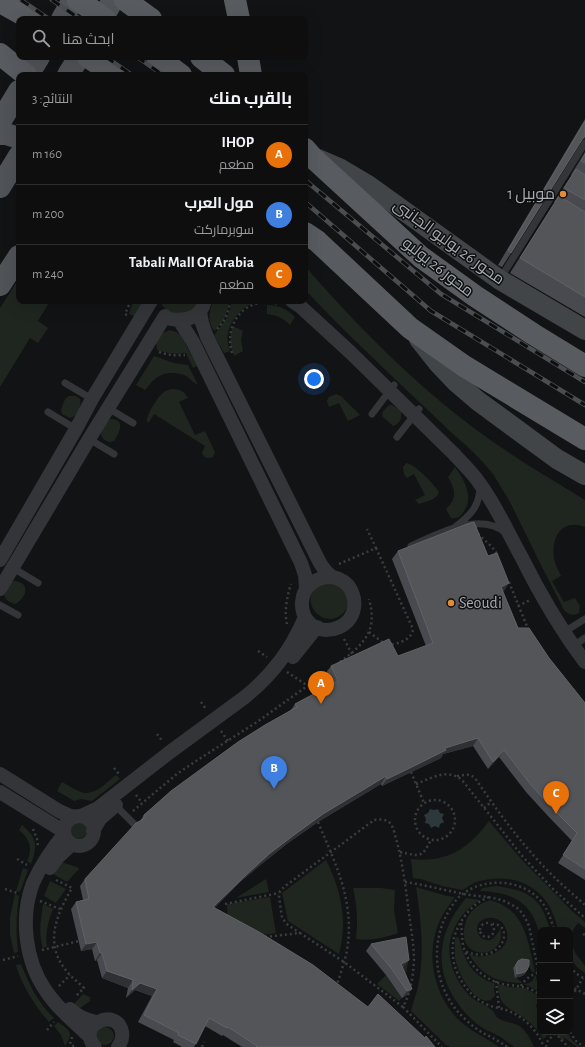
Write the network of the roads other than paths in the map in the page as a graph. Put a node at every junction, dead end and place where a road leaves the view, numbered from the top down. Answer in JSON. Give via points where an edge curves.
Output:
{"nodes":[{"id":1,"x":73,"y":0,"type":"edge"},
{"id":2,"x":78,"y":0,"type":"edge"},
{"id":3,"x":113,"y":0,"type":"edge"},
{"id":4,"x":125,"y":0,"type":"edge"},
{"id":5,"x":235,"y":0,"type":"edge"},
{"id":6,"x":0,"y":2,"type":"edge"},
{"id":7,"x":25,"y":16,"type":"edge"},
{"id":8,"x":64,"y":16,"type":"edge"},
{"id":9,"x":102,"y":16,"type":"edge"},
{"id":10,"x":104,"y":16,"type":"edge"},
{"id":11,"x":147,"y":16,"type":"edge"},
{"id":12,"x":238,"y":16,"type":"edge"},
{"id":13,"x":0,"y":54,"type":"edge"},
{"id":14,"x":37,"y":60,"type":"edge"},
{"id":15,"x":77,"y":60,"type":"edge"},
{"id":16,"x":92,"y":60,"type":"edge"},
{"id":17,"x":161,"y":60,"type":"edge"},
{"id":18,"x":204,"y":60,"type":"edge"},
{"id":19,"x":249,"y":60,"type":"edge"},
{"id":20,"x":23,"y":72,"type":"edge"},
{"id":21,"x":29,"y":72,"type":"edge"},
{"id":22,"x":70,"y":72,"type":"edge"},
{"id":23,"x":110,"y":72,"type":"edge"},
{"id":24,"x":177,"y":72,"type":"edge"},
{"id":25,"x":220,"y":72,"type":"edge"},
{"id":26,"x":251,"y":72,"type":"edge"},
{"id":27,"x":16,"y":95,"type":"edge"},
{"id":28,"x":0,"y":122,"type":"edge"},
{"id":29,"x":0,"y":134,"type":"edge"},
{"id":30,"x":16,"y":137,"type":"edge"},
{"id":31,"x":585,"y":143,"type":"edge"},
{"id":32,"x":308,"y":153,"type":"edge"},
{"id":33,"x":16,"y":161,"type":"edge"},
{"id":34,"x":0,"y":188,"type":"edge"},
{"id":35,"x":308,"y":234,"type":"edge"},
{"id":36,"x":16,"y":261,"type":"edge"},
{"id":37,"x":500,"y":280,"type":"junction"},
{"id":38,"x":0,"y":285,"type":"edge"},
{"id":39,"x":308,"y":303,"type":"edge"},
{"id":40,"x":148,"y":304,"type":"edge"},
{"id":41,"x":156,"y":304,"type":"edge"},
{"id":42,"x":296,"y":304,"type":"edge"},
{"id":43,"x":203,"y":306,"type":"edge"},
{"id":44,"x":165,"y":316,"type":"junction"},
{"id":45,"x":179,"y":320,"type":"junction"},
{"id":46,"x":410,"y":328,"type":"junction"},
{"id":47,"x":585,"y":330,"type":"edge"},
{"id":48,"x":585,"y":366,"type":"edge"},
{"id":49,"x":65,"y":383,"type":"dead end"},
{"id":50,"x":392,"y":388,"type":"junction"},
{"id":51,"x":92,"y":399,"type":"junction"},
{"id":52,"x":108,"y":408,"type":"junction"},
{"id":53,"x":48,"y":412,"type":"dead end"},
{"id":54,"x":416,"y":412,"type":"junction"},
{"id":55,"x":372,"y":414,"type":"dead end"},
{"id":56,"x":133,"y":423,"type":"dead end"},
{"id":57,"x":76,"y":429,"type":"junction"},
{"id":58,"x":397,"y":437,"type":"dead end"},
{"id":59,"x":89,"y":439,"type":"junction"},
{"id":60,"x":585,"y":439,"type":"edge"},
{"id":61,"x":114,"y":454,"type":"dead end"},
{"id":62,"x":585,"y":475,"type":"edge"},
{"id":63,"x":479,"y":483,"type":"junction"},
{"id":64,"x":454,"y":528,"type":"junction"},
{"id":65,"x":511,"y":537,"type":"junction"},
{"id":66,"x":410,"y":546,"type":"edge"},
{"id":67,"x":0,"y":559,"type":"edge"},
{"id":68,"x":13,"y":568,"type":"junction"},
{"id":69,"x":336,"y":572,"type":"junction"},
{"id":70,"x":38,"y":583,"type":"dead end"},
{"id":71,"x":306,"y":588,"type":"junction"},
{"id":72,"x":0,"y":589,"type":"edge"},
{"id":73,"x":0,"y":605,"type":"edge"},
{"id":74,"x":18,"y":616,"type":"dead end"},
{"id":75,"x":305,"y":617,"type":"junction"},
{"id":76,"x":585,"y":618,"type":"edge"},
{"id":77,"x":317,"y":627,"type":"junction"},
{"id":78,"x":568,"y":630,"type":"junction"},
{"id":79,"x":581,"y":643,"type":"edge"},
{"id":80,"x":585,"y":662,"type":"edge"},
{"id":81,"x":0,"y":774,"type":"edge"},
{"id":82,"x":0,"y":792,"type":"edge"},
{"id":83,"x":112,"y":803,"type":"junction"},
{"id":84,"x":78,"y":817,"type":"junction"},
{"id":85,"x":134,"y":824,"type":"edge"},
{"id":86,"x":93,"y":832,"type":"junction"},
{"id":87,"x":67,"y":836,"type":"junction"},
{"id":88,"x":42,"y":873,"type":"junction"},
{"id":89,"x":96,"y":1022,"type":"junction"},
{"id":90,"x":91,"y":1043,"type":"edge"},
{"id":91,"x":124,"y":1045,"type":"edge"}],
"edges":[{"from":1,"to":8,"type":"main road"},
{"from":2,"to":9,"type":"highway"},
{"from":3,"to":10,"type":"main road"},
{"from":4,"to":11,"type":"highway"},
{"from":5,"to":12,"type":"highway"},
{"from":6,"to":7,"type":"highway"},
{"from":13,"to":20,"type":"highway"},
{"from":14,"to":21,"type":"main road"},
{"from":15,"to":22,"type":"main road"},
{"from":16,"to":23,"type":"highway"},
{"from":17,"to":24,"type":"highway"},
{"from":18,"to":25,"type":"highway"},
{"from":19,"to":26,"type":"highway"},
{"from":27,"to":28,"type":"main road"},
{"from":29,"to":30,"type":"main road"},
{"from":31,"to":37,"type":"lane","via":[[567,177]]},
{"from":32,"to":37,"type":"main road","name":"محور 26 يوليو الجانبى","via":[[368,185]]},
{"from":32,"to":48,"type":"highway","name":"محور 26 يوليو","via":[[421,256],[475,296]]},
{"from":33,"to":34,"type":"main road"},
{"from":35,"to":46,"type":"highway"},
{"from":36,"to":38,"type":"main road"},
{"from":37,"to":47,"type":"main road","name":"محور 26 يوليو الجانبى"},
{"from":39,"to":50,"type":"street"},
{"from":40,"to":51,"type":"street"},
{"from":41,"to":44,"type":"street"},
{"from":42,"to":50,"type":"street"},
{"from":43,"to":45,"type":"street","via":[[194,316]]},
{"from":43,"to":69,"type":"street","via":[[202,324],[207,337],[318,559],[325,570]]},
{"from":44,"to":45,"type":"street"},
{"from":44,"to":52,"type":"street"},
{"from":45,"to":71,"type":"street","via":[[193,342],[301,563]]},
{"from":46,"to":60,"type":"highway","via":[[464,366]]},
{"from":46,"to":62,"type":"main road","via":[[457,383],[478,401],[557,459]]},
{"from":49,"to":51,"type":"lane"},
{"from":50,"to":54,"type":"street"},
{"from":50,"to":55,"type":"lane"},
{"from":51,"to":57,"type":"street"},
{"from":52,"to":56,"type":"lane"},
{"from":52,"to":59,"type":"street"},
{"from":53,"to":57,"type":"lane"},
{"from":54,"to":58,"type":"lane"},
{"from":54,"to":63,"type":"street"},
{"from":54,"to":78,"type":"street","via":[[459,447],[500,497]]},
{"from":57,"to":67,"type":"street"},
{"from":59,"to":61,"type":"lane"},
{"from":59,"to":68,"type":"street"},
{"from":63,"to":64,"type":"lane","via":[[480,491],[475,508]]},
{"from":63,"to":65,"type":"street"},
{"from":64,"to":65,"type":"lane","via":[[487,524]]},
{"from":64,"to":66,"type":"lane"},
{"from":65,"to":78,"type":"street","via":[[538,589]]},
{"from":68,"to":70,"type":"lane"},
{"from":68,"to":72,"type":"street"},
{"from":69,"to":71,"type":"street","via":[[318,579]]},
{"from":69,"to":77,"type":"street","via":[[351,589],[355,604],[353,611],[350,618],[339,628],[324,630]]},
{"from":71,"to":75,"type":"street","via":[[302,603]]},
{"from":73,"to":74,"type":"lane"},
{"from":75,"to":77,"type":"street"},
{"from":75,"to":83,"type":"street","via":[[278,665],[257,687],[170,752]]},
{"from":76,"to":78,"type":"lane"},
{"from":77,"to":83,"type":"street","via":[[264,690]]},
{"from":78,"to":79,"type":"street"},
{"from":79,"to":80,"type":"street"},
{"from":81,"to":84,"type":"street","via":[[59,811]]},
{"from":82,"to":87,"type":"street"},
{"from":83,"to":84,"type":"street"},
{"from":83,"to":85,"type":"lane"},
{"from":83,"to":86,"type":"street"},
{"from":84,"to":86,"type":"street","via":[[86,818],[90,822]]},
{"from":84,"to":87,"type":"street","via":[[67,822]]},
{"from":86,"to":87,"type":"street","via":[[90,841],[77,846]]},
{"from":87,"to":88,"type":"street","via":[[51,852]]},
{"from":88,"to":89,"type":"street","via":[[34,917],[34,935],[43,970],[54,991],[75,1014]]},
{"from":88,"to":90,"type":"street","via":[[28,897],[27,941],[32,963],[45,990]]},
{"from":89,"to":90,"type":"street","via":[[90,1032]]},
{"from":89,"to":91,"type":"street","via":[[108,1019],[119,1024]]}]}
